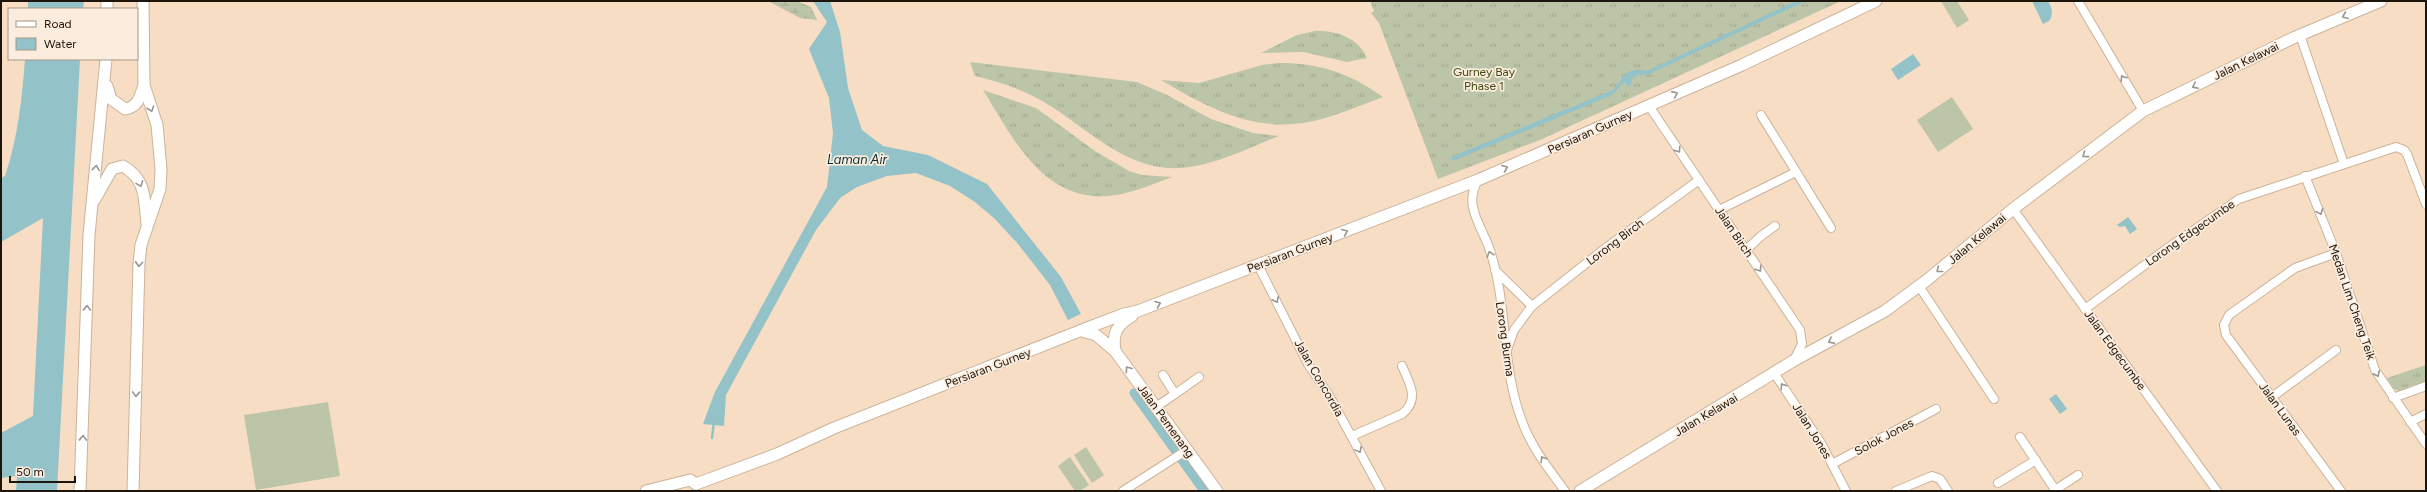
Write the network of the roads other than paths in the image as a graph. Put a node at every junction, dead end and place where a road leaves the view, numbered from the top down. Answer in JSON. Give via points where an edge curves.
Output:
{"nodes":[{"id":1,"x":143,"y":1,"type":"edge"},
{"id":2,"x":1876,"y":1,"type":"edge"},
{"id":3,"x":2078,"y":1,"type":"edge"},
{"id":4,"x":2381,"y":1,"type":"edge"},
{"id":5,"x":2300,"y":36,"type":"junction"},
{"id":6,"x":106,"y":64,"type":"edge"},
{"id":7,"x":144,"y":85,"type":"junction"},
{"id":8,"x":1648,"y":106,"type":"junction"},
{"id":9,"x":2143,"y":111,"type":"junction"},
{"id":10,"x":1761,"y":115,"type":"dead end"},
{"id":11,"x":2344,"y":164,"type":"junction"},
{"id":12,"x":1796,"y":172,"type":"junction"},
{"id":13,"x":2305,"y":176,"type":"junction"},
{"id":14,"x":1478,"y":180,"type":"junction"},
{"id":15,"x":1699,"y":180,"type":"junction"},
{"id":16,"x":2426,"y":204,"type":"edge"},
{"id":17,"x":2013,"y":209,"type":"junction"},
{"id":18,"x":1719,"y":210,"type":"junction"},
{"id":19,"x":148,"y":226,"type":"junction"},
{"id":20,"x":1775,"y":226,"type":"dead end"},
{"id":21,"x":1831,"y":228,"type":"dead end"},
{"id":22,"x":89,"y":235,"type":"junction"},
{"id":23,"x":1746,"y":250,"type":"junction"},
{"id":24,"x":2336,"y":253,"type":"junction"},
{"id":25,"x":1258,"y":265,"type":"junction"},
{"id":26,"x":1495,"y":270,"type":"junction"},
{"id":27,"x":1919,"y":286,"type":"junction"},
{"id":28,"x":1532,"y":306,"type":"junction"},
{"id":29,"x":2086,"y":309,"type":"junction"},
{"id":30,"x":1138,"y":311,"type":"junction"},
{"id":31,"x":1082,"y":331,"type":"junction"},
{"id":32,"x":2336,"y":350,"type":"dead end"},
{"id":33,"x":1115,"y":351,"type":"junction"},
{"id":34,"x":1506,"y":352,"type":"junction"},
{"id":35,"x":1793,"y":361,"type":"junction"},
{"id":36,"x":1402,"y":366,"type":"dead end"},
{"id":37,"x":1774,"y":373,"type":"junction"},
{"id":38,"x":1163,"y":375,"type":"dead end"},
{"id":39,"x":1199,"y":377,"type":"dead end"},
{"id":40,"x":2426,"y":386,"type":"edge"},
{"id":41,"x":1175,"y":394,"type":"junction"},
{"id":42,"x":2272,"y":397,"type":"junction"},
{"id":43,"x":2393,"y":398,"type":"junction"},
{"id":44,"x":1994,"y":399,"type":"dead end"},
{"id":45,"x":1156,"y":407,"type":"junction"},
{"id":46,"x":1936,"y":409,"type":"dead end"},
{"id":47,"x":2426,"y":414,"type":"edge"},
{"id":48,"x":2410,"y":422,"type":"junction"},
{"id":49,"x":1352,"y":436,"type":"junction"},
{"id":50,"x":2020,"y":437,"type":"dead end"},
{"id":51,"x":2426,"y":444,"type":"edge"},
{"id":52,"x":1180,"y":454,"type":"junction"},
{"id":53,"x":2036,"y":460,"type":"junction"},
{"id":54,"x":1832,"y":464,"type":"junction"},
{"id":55,"x":2078,"y":475,"type":"dead end"},
{"id":56,"x":1998,"y":483,"type":"dead end"},
{"id":57,"x":695,"y":487,"type":"edge"},
{"id":58,"x":80,"y":491,"type":"edge"},
{"id":59,"x":133,"y":491,"type":"edge"},
{"id":60,"x":646,"y":491,"type":"edge"},
{"id":61,"x":1123,"y":491,"type":"edge"},
{"id":62,"x":1217,"y":491,"type":"edge"},
{"id":63,"x":1381,"y":491,"type":"edge"},
{"id":64,"x":1565,"y":491,"type":"edge"},
{"id":65,"x":1580,"y":491,"type":"edge"},
{"id":66,"x":1846,"y":491,"type":"edge"},
{"id":67,"x":1896,"y":491,"type":"edge"},
{"id":68,"x":1948,"y":491,"type":"edge"},
{"id":69,"x":2056,"y":491,"type":"edge"},
{"id":70,"x":2217,"y":491,"type":"edge"},
{"id":71,"x":2341,"y":491,"type":"edge"}],
"edges":[{"from":1,"to":7,"type":"main road"},
{"from":8,"to":2,"type":"main road","name":"Persiaran Gurney","one_way":true,"via":[[1742,65]]},
{"from":9,"to":3,"type":"street","one_way":true},
{"from":4,"to":5,"type":"main road","name":"Jalan Kelawai","one_way":true},
{"from":5,"to":9,"type":"main road","name":"Jalan Kelawai","one_way":true},
{"from":5,"to":11,"type":"street"},
{"from":6,"to":7,"type":"main road","via":[[109,96],[117,106],[131,108],[136,104]]},
{"from":22,"to":6,"type":"main road","one_way":true},
{"from":7,"to":19,"type":"main road","one_way":true,"via":[[157,125],[161,169],[160,189]]},
{"from":14,"to":8,"type":"main road","name":"Persiaran Gurney","one_way":true},
{"from":8,"to":15,"type":"street","name":"Jalan Birch","one_way":true},
{"from":9,"to":17,"type":"main road","name":"Jalan Kelawai","one_way":true},
{"from":10,"to":12,"type":"street"},
{"from":11,"to":13,"type":"street","name":"Lorong Edgecumbe"},
{"from":11,"to":16,"type":"street","name":"Lorong Edgecumbe","via":[[2396,147],[2404,150]]},
{"from":12,"to":18,"type":"street"},
{"from":12,"to":21,"type":"street"},
{"from":13,"to":24,"type":"street","name":"Medan Lim Cheng Teik","one_way":true},
{"from":13,"to":29,"type":"street","name":"Lorong Edgecumbe","via":[[2234,202]]},
{"from":25,"to":14,"type":"main road","name":"Persiaran Gurney","one_way":true},
{"from":26,"to":14,"type":"street","name":"Lorong Burma","one_way":true,"via":[[1471,203],[1472,190]]},
{"from":15,"to":18,"type":"street","name":"Jalan Birch"},
{"from":15,"to":28,"type":"street","name":"Lorong Birch"},
{"from":17,"to":27,"type":"main road","name":"Jalan Kelawai","one_way":true},
{"from":17,"to":29,"type":"street","name":"Jalan Edgecumbe"},
{"from":18,"to":23,"type":"street","name":"Jalan Birch"},
{"from":22,"to":19,"type":"main road","one_way":true,"via":[[96,195],[112,169],[123,166],[135,173],[142,184]]},
{"from":19,"to":59,"type":"main road","one_way":true,"via":[[141,245],[139,263]]},
{"from":20,"to":23,"type":"street"},
{"from":58,"to":22,"type":"main road","one_way":true},
{"from":23,"to":35,"type":"street","name":"Jalan Birch","one_way":true,"via":[[1800,330],[1802,344]]},
{"from":24,"to":42,"type":"street","name":"Jalan Lunas","via":[[2295,268],[2229,315],[2224,325],[2226,335]]},
{"from":24,"to":43,"type":"street","name":"Medan Lim Cheng Teik","one_way":true,"via":[[2375,370]]},
{"from":30,"to":25,"type":"main road","name":"Persiaran Gurney","one_way":true},
{"from":25,"to":49,"type":"street","name":"Jalan Concordia","one_way":true,"via":[[1308,364]]},
{"from":26,"to":28,"type":"street"},
{"from":26,"to":34,"type":"street","name":"Lorong Burma"},
{"from":27,"to":35,"type":"main road","name":"Jalan Kelawai","one_way":true,"via":[[1885,311]]},
{"from":27,"to":44,"type":"street"},
{"from":28,"to":34,"type":"street","name":"Lorong Birch","via":[[1514,330]]},
{"from":29,"to":70,"type":"street","name":"Jalan Edgecumbe"},
{"from":30,"to":31,"type":"main road","name":"Persiaran Gurney"},
{"from":30,"to":33,"type":"main road","via":[[1122,322],[1116,330],[1113,337]]},
{"from":31,"to":33,"type":"main road","name":"Jalan Pemenang","via":[[1096,335]]},
{"from":31,"to":57,"type":"main road","name":"Persiaran Gurney","via":[[834,428]]},
{"from":32,"to":42,"type":"street"},
{"from":45,"to":33,"type":"main road","name":"Jalan Pemenang","one_way":true},
{"from":64,"to":34,"type":"street","name":"Lorong Burma","one_way":true,"via":[[1528,436],[1515,401]]},
{"from":35,"to":37,"type":"main road","name":"Jalan Kelawai"},
{"from":36,"to":49,"type":"street","via":[[1413,390],[1409,409]]},
{"from":54,"to":37,"type":"street","name":"Jalan Jones","one_way":true},
{"from":37,"to":65,"type":"main road","name":"Jalan Kelawai"},
{"from":38,"to":41,"type":"street"},
{"from":39,"to":41,"type":"street"},
{"from":40,"to":43,"type":"street"},
{"from":41,"to":45,"type":"street"},
{"from":42,"to":71,"type":"street","name":"Jalan Lunas"},
{"from":43,"to":48,"type":"street","name":"Medan Lim Cheng Teik"},
{"from":45,"to":52,"type":"main road","name":"Jalan Pemenang"},
{"from":46,"to":54,"type":"street","name":"Solok Jones"},
{"from":47,"to":48,"type":"street"},
{"from":48,"to":51,"type":"street","name":"Medan Lim Cheng Teik"},
{"from":49,"to":63,"type":"street","name":"Jalan Concordia","one_way":true},
{"from":50,"to":53,"type":"street"},
{"from":52,"to":61,"type":"street"},
{"from":52,"to":62,"type":"main road","name":"Jalan Pemenang"},
{"from":53,"to":56,"type":"street"},
{"from":53,"to":69,"type":"street"},
{"from":54,"to":66,"type":"street","name":"Jalan Jones"},
{"from":55,"to":69,"type":"street"},
{"from":57,"to":60,"type":"main road","name":"Persiaran Gurney","via":[[690,480]]},
{"from":67,"to":68,"type":"street","via":[[1932,476],[1940,479]]}]}
